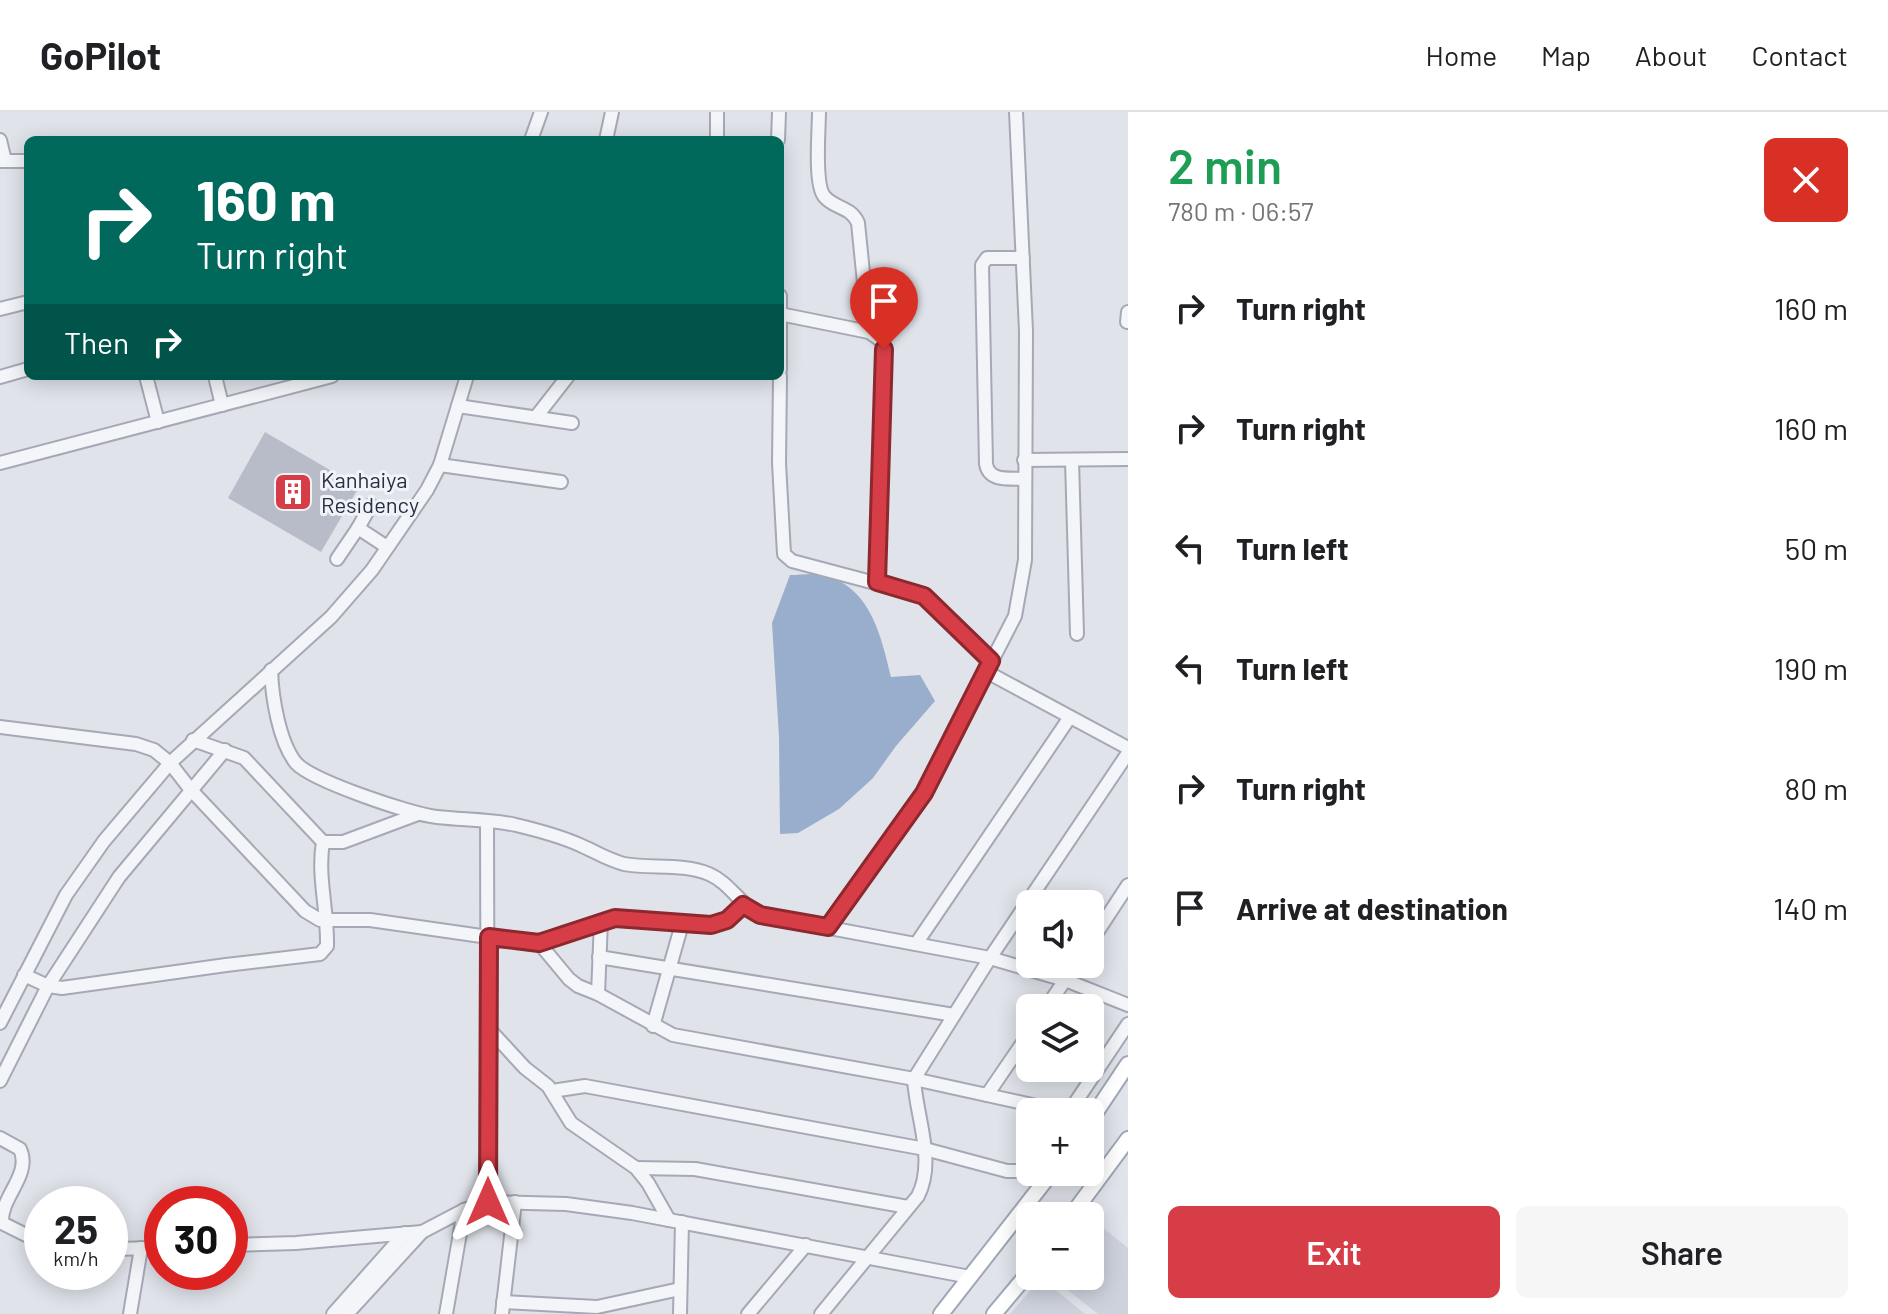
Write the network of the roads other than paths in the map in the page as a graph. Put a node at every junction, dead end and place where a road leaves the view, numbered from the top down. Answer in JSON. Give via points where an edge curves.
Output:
{"nodes":[{"id":1,"x":541,"y":112,"type":"edge"},
{"id":2,"x":612,"y":112,"type":"edge"},
{"id":3,"x":717,"y":112,"type":"edge"},
{"id":4,"x":779,"y":112,"type":"edge"},
{"id":5,"x":819,"y":112,"type":"edge"},
{"id":6,"x":1016,"y":112,"type":"edge"},
{"id":7,"x":532,"y":136,"type":"edge"},
{"id":8,"x":607,"y":136,"type":"edge"},
{"id":9,"x":717,"y":136,"type":"edge"},
{"id":10,"x":778,"y":136,"type":"edge"},
{"id":11,"x":0,"y":140,"type":"edge"},
{"id":12,"x":3,"y":161,"type":"edge"},
{"id":13,"x":24,"y":161,"type":"edge"},
{"id":14,"x":1023,"y":258,"type":"junction"},
{"id":15,"x":24,"y":303,"type":"edge"},
{"id":16,"x":0,"y":309,"type":"edge"},
{"id":17,"x":1128,"y":312,"type":"edge"},
{"id":18,"x":784,"y":315,"type":"edge"},
{"id":19,"x":1127,"y":322,"type":"edge"},
{"id":20,"x":869,"y":332,"type":"junction"},
{"id":21,"x":24,"y":370,"type":"edge"},
{"id":22,"x":0,"y":377,"type":"edge"},
{"id":23,"x":147,"y":380,"type":"edge"},
{"id":24,"x":216,"y":380,"type":"edge"},
{"id":25,"x":318,"y":380,"type":"edge"},
{"id":26,"x":466,"y":380,"type":"edge"},
{"id":27,"x":565,"y":380,"type":"edge"},
{"id":28,"x":780,"y":380,"type":"edge"},
{"id":29,"x":288,"y":383,"type":"edge"},
{"id":30,"x":222,"y":405,"type":"junction"},
{"id":31,"x":458,"y":406,"type":"junction"},
{"id":32,"x":536,"y":417,"type":"junction"},
{"id":33,"x":158,"y":422,"type":"junction"},
{"id":34,"x":572,"y":423,"type":"dead end"},
{"id":35,"x":1128,"y":459,"type":"edge"},
{"id":36,"x":1024,"y":460,"type":"junction"},
{"id":37,"x":1072,"y":460,"type":"junction"},
{"id":38,"x":0,"y":463,"type":"edge"},
{"id":39,"x":440,"y":465,"type":"junction"},
{"id":40,"x":1024,"y":479,"type":"junction"},
{"id":41,"x":561,"y":482,"type":"dead end"},
{"id":42,"x":371,"y":505,"type":"dead end"},
{"id":43,"x":358,"y":528,"type":"junction"},
{"id":44,"x":387,"y":547,"type":"junction"},
{"id":45,"x":337,"y":559,"type":"dead end"},
{"id":46,"x":877,"y":582,"type":"junction"},
{"id":47,"x":1077,"y":634,"type":"dead end"},
{"id":48,"x":988,"y":666,"type":"junction"},
{"id":49,"x":271,"y":670,"type":"junction"},
{"id":50,"x":1070,"y":717,"type":"junction"},
{"id":51,"x":0,"y":727,"type":"edge"},
{"id":52,"x":193,"y":740,"type":"junction"},
{"id":53,"x":225,"y":750,"type":"junction"},
{"id":54,"x":1128,"y":751,"type":"edge"},
{"id":55,"x":170,"y":763,"type":"junction"},
{"id":56,"x":191,"y":790,"type":"junction"},
{"id":57,"x":418,"y":814,"type":"junction"},
{"id":58,"x":487,"y":821,"type":"junction"},
{"id":59,"x":323,"y":842,"type":"junction"},
{"id":60,"x":1128,"y":885,"type":"edge"},
{"id":61,"x":743,"y":905,"type":"junction"},
{"id":62,"x":328,"y":921,"type":"junction"},
{"id":63,"x":601,"y":921,"type":"junction"},
{"id":64,"x":1104,"y":922,"type":"edge"},
{"id":65,"x":682,"y":924,"type":"junction"},
{"id":66,"x":828,"y":927,"type":"junction"},
{"id":67,"x":489,"y":937,"type":"junction"},
{"id":68,"x":539,"y":943,"type":"junction"},
{"id":69,"x":916,"y":944,"type":"junction"},
{"id":70,"x":599,"y":957,"type":"junction"},
{"id":71,"x":990,"y":958,"type":"junction"},
{"id":72,"x":670,"y":967,"type":"junction"},
{"id":73,"x":24,"y":975,"type":"junction"},
{"id":74,"x":1065,"y":980,"type":"junction"},
{"id":75,"x":48,"y":986,"type":"junction"},
{"id":76,"x":598,"y":994,"type":"junction"},
{"id":77,"x":1056,"y":994,"type":"edge"},
{"id":78,"x":1128,"y":1005,"type":"edge"},
{"id":79,"x":954,"y":1015,"type":"junction"},
{"id":80,"x":0,"y":1023,"type":"edge"},
{"id":81,"x":1128,"y":1024,"type":"edge"},
{"id":82,"x":653,"y":1026,"type":"junction"},
{"id":83,"x":489,"y":1029,"type":"junction"},
{"id":84,"x":1016,"y":1053,"type":"edge"},
{"id":85,"x":1128,"y":1064,"type":"edge"},
{"id":86,"x":914,"y":1079,"type":"junction"},
{"id":87,"x":0,"y":1081,"type":"edge"},
{"id":88,"x":552,"y":1091,"type":"junction"},
{"id":89,"x":987,"y":1095,"type":"junction"},
{"id":90,"x":1077,"y":1098,"type":"edge"},
{"id":91,"x":1104,"y":1100,"type":"edge"},
{"id":92,"x":1016,"y":1101,"type":"edge"},
{"id":93,"x":0,"y":1138,"type":"edge"},
{"id":94,"x":1128,"y":1139,"type":"edge"},
{"id":95,"x":925,"y":1149,"type":"junction"},
{"id":96,"x":636,"y":1168,"type":"junction"},
{"id":97,"x":1016,"y":1171,"type":"edge"},
{"id":98,"x":1041,"y":1186,"type":"edge"},
{"id":99,"x":488,"y":1202,"type":"junction"},
{"id":100,"x":515,"y":1202,"type":"junction"},
{"id":101,"x":1081,"y":1202,"type":"edge"},
{"id":102,"x":908,"y":1207,"type":"junction"},
{"id":103,"x":464,"y":1210,"type":"junction"},
{"id":104,"x":675,"y":1221,"type":"junction"},
{"id":105,"x":422,"y":1232,"type":"junction"},
{"id":106,"x":405,"y":1233,"type":"junction"},
{"id":107,"x":24,"y":1234,"type":"edge"},
{"id":108,"x":248,"y":1244,"type":"edge"},
{"id":109,"x":806,"y":1245,"type":"junction"},
{"id":110,"x":128,"y":1248,"type":"edge"},
{"id":111,"x":141,"y":1248,"type":"joint"},
{"id":112,"x":867,"y":1257,"type":"junction"},
{"id":113,"x":970,"y":1277,"type":"junction"},
{"id":114,"x":1016,"y":1288,"type":"edge"},
{"id":115,"x":680,"y":1289,"type":"junction"},
{"id":116,"x":503,"y":1308,"type":"edge"},
{"id":117,"x":130,"y":1314,"type":"edge"},
{"id":118,"x":333,"y":1314,"type":"edge"},
{"id":119,"x":347,"y":1314,"type":"edge"},
{"id":120,"x":446,"y":1314,"type":"edge"},
{"id":121,"x":680,"y":1314,"type":"edge"},
{"id":122,"x":748,"y":1314,"type":"edge"},
{"id":123,"x":821,"y":1314,"type":"edge"},
{"id":124,"x":941,"y":1314,"type":"edge"},
{"id":125,"x":994,"y":1314,"type":"edge"}],
"edges":[{"from":1,"to":7,"type":"street"},
{"from":2,"to":8,"type":"street"},
{"from":3,"to":9,"type":"street"},
{"from":4,"to":10,"type":"street"},
{"from":5,"to":20,"type":"street","via":[[819,184],[826,198],[854,214],[858,223]]},
{"from":6,"to":14,"type":"street"},
{"from":11,"to":12,"type":"street"},
{"from":12,"to":13,"type":"street"},
{"from":14,"to":36,"type":"street"},
{"from":14,"to":40,"type":"street","via":[[987,258],[982,265],[986,464],[990,475]]},
{"from":15,"to":16,"type":"street"},
{"from":17,"to":19,"type":"street"},
{"from":18,"to":20,"type":"street"},
{"from":20,"to":46,"type":"street","via":[[878,336],[884,349]]},
{"from":21,"to":22,"type":"street"},
{"from":23,"to":33,"type":"street"},
{"from":24,"to":30,"type":"street"},
{"from":25,"to":29,"type":"street"},
{"from":26,"to":31,"type":"street"},
{"from":27,"to":32,"type":"street"},
{"from":28,"to":46,"type":"street","via":[[784,554],[792,561]]},
{"from":29,"to":30,"type":"street"},
{"from":30,"to":33,"type":"street"},
{"from":31,"to":32,"type":"street"},
{"from":31,"to":39,"type":"street"},
{"from":32,"to":34,"type":"street"},
{"from":33,"to":38,"type":"street"},
{"from":35,"to":37,"type":"street"},
{"from":36,"to":37,"type":"street"},
{"from":36,"to":40,"type":"street"},
{"from":37,"to":47,"type":"street"},
{"from":39,"to":41,"type":"street"},
{"from":39,"to":44,"type":"street"},
{"from":40,"to":48,"type":"street","via":[[1021,592],[1015,616]]},
{"from":42,"to":43,"type":"street"},
{"from":43,"to":44,"type":"street"},
{"from":43,"to":45,"type":"street"},
{"from":44,"to":49,"type":"street","via":[[331,617]]},
{"from":46,"to":48,"type":"street","via":[[924,596]]},
{"from":48,"to":50,"type":"street"},
{"from":48,"to":66,"type":"street","via":[[924,793]]},
{"from":49,"to":52,"type":"street"},
{"from":49,"to":57,"type":"street","via":[[278,717],[296,763],[308,773]]},
{"from":50,"to":54,"type":"street"},
{"from":50,"to":69,"type":"street"},
{"from":51,"to":55,"type":"street","via":[[136,744]]},
{"from":52,"to":53,"type":"street"},
{"from":52,"to":55,"type":"street"},
{"from":53,"to":56,"type":"street"},
{"from":53,"to":59,"type":"street","via":[[244,758]]},
{"from":54,"to":71,"type":"street"},
{"from":55,"to":56,"type":"street"},
{"from":55,"to":73,"type":"street","via":[[66,895]]},
{"from":56,"to":62,"type":"street","via":[[305,911]]},
{"from":56,"to":75,"type":"street","via":[[119,877]]},
{"from":57,"to":58,"type":"street"},
{"from":57,"to":59,"type":"street","via":[[343,842]]},
{"from":58,"to":61,"type":"street","via":[[577,844],[625,864],[698,870],[731,889]]},
{"from":58,"to":67,"type":"street"},
{"from":59,"to":62,"type":"street"},
{"from":60,"to":64,"type":"street"},
{"from":61,"to":65,"type":"street","via":[[719,923]]},
{"from":61,"to":66,"type":"street","via":[[760,915]]},
{"from":62,"to":67,"type":"street","via":[[370,920]]},
{"from":62,"to":75,"type":"street","via":[[327,946],[315,956]]},
{"from":63,"to":65,"type":"street","via":[[629,918]]},
{"from":63,"to":68,"type":"street"},
{"from":63,"to":70,"type":"street"},
{"from":65,"to":72,"type":"street"},
{"from":66,"to":69,"type":"street"},
{"from":67,"to":68,"type":"street"},
{"from":67,"to":83,"type":"street"},
{"from":68,"to":76,"type":"street","via":[[569,979]]},
{"from":69,"to":71,"type":"street"},
{"from":70,"to":72,"type":"street"},
{"from":70,"to":76,"type":"street"},
{"from":71,"to":74,"type":"street"},
{"from":71,"to":79,"type":"street"},
{"from":72,"to":79,"type":"street"},
{"from":72,"to":82,"type":"street"},
{"from":73,"to":75,"type":"street"},
{"from":73,"to":80,"type":"street"},
{"from":74,"to":77,"type":"street"},
{"from":74,"to":78,"type":"street"},
{"from":75,"to":87,"type":"street"},
{"from":76,"to":82,"type":"street"},
{"from":79,"to":86,"type":"street"},
{"from":81,"to":90,"type":"street"},
{"from":82,"to":86,"type":"street","via":[[673,1035]]},
{"from":83,"to":88,"type":"street"},
{"from":83,"to":99,"type":"street"},
{"from":84,"to":89,"type":"street"},
{"from":85,"to":91,"type":"main road"},
{"from":86,"to":89,"type":"street"},
{"from":86,"to":95,"type":"street"},
{"from":88,"to":95,"type":"street","via":[[585,1086]]},
{"from":88,"to":96,"type":"street","via":[[571,1123]]},
{"from":89,"to":92,"type":"street"},
{"from":93,"to":107,"type":"street","via":[[20,1149],[23,1161],[0,1213],[2,1223]]},
{"from":94,"to":101,"type":"main road"},
{"from":95,"to":97,"type":"street"},
{"from":95,"to":102,"type":"street","via":[[923,1186]]},
{"from":96,"to":102,"type":"street","via":[[695,1169]]},
{"from":96,"to":104,"type":"street"},
{"from":98,"to":113,"type":"main road"},
{"from":99,"to":100,"type":"street"},
{"from":99,"to":103,"type":"street"},
{"from":100,"to":104,"type":"street","via":[[566,1204]]},
{"from":100,"to":116,"type":"street"},
{"from":102,"to":112,"type":"street"},
{"from":103,"to":105,"type":"street"},
{"from":103,"to":120,"type":"street"},
{"from":104,"to":109,"type":"street"},
{"from":104,"to":115,"type":"street"},
{"from":105,"to":106,"type":"street"},
{"from":105,"to":119,"type":"street"},
{"from":106,"to":108,"type":"street"},
{"from":106,"to":118,"type":"street"},
{"from":109,"to":112,"type":"street"},
{"from":109,"to":122,"type":"street"},
{"from":110,"to":111,"type":"street"},
{"from":111,"to":117,"type":"street"},
{"from":112,"to":113,"type":"street"},
{"from":112,"to":123,"type":"street"},
{"from":113,"to":124,"type":"main road"},
{"from":114,"to":125,"type":"main road"},
{"from":115,"to":116,"type":"street","via":[[597,1307]]},
{"from":115,"to":121,"type":"street"}]}
